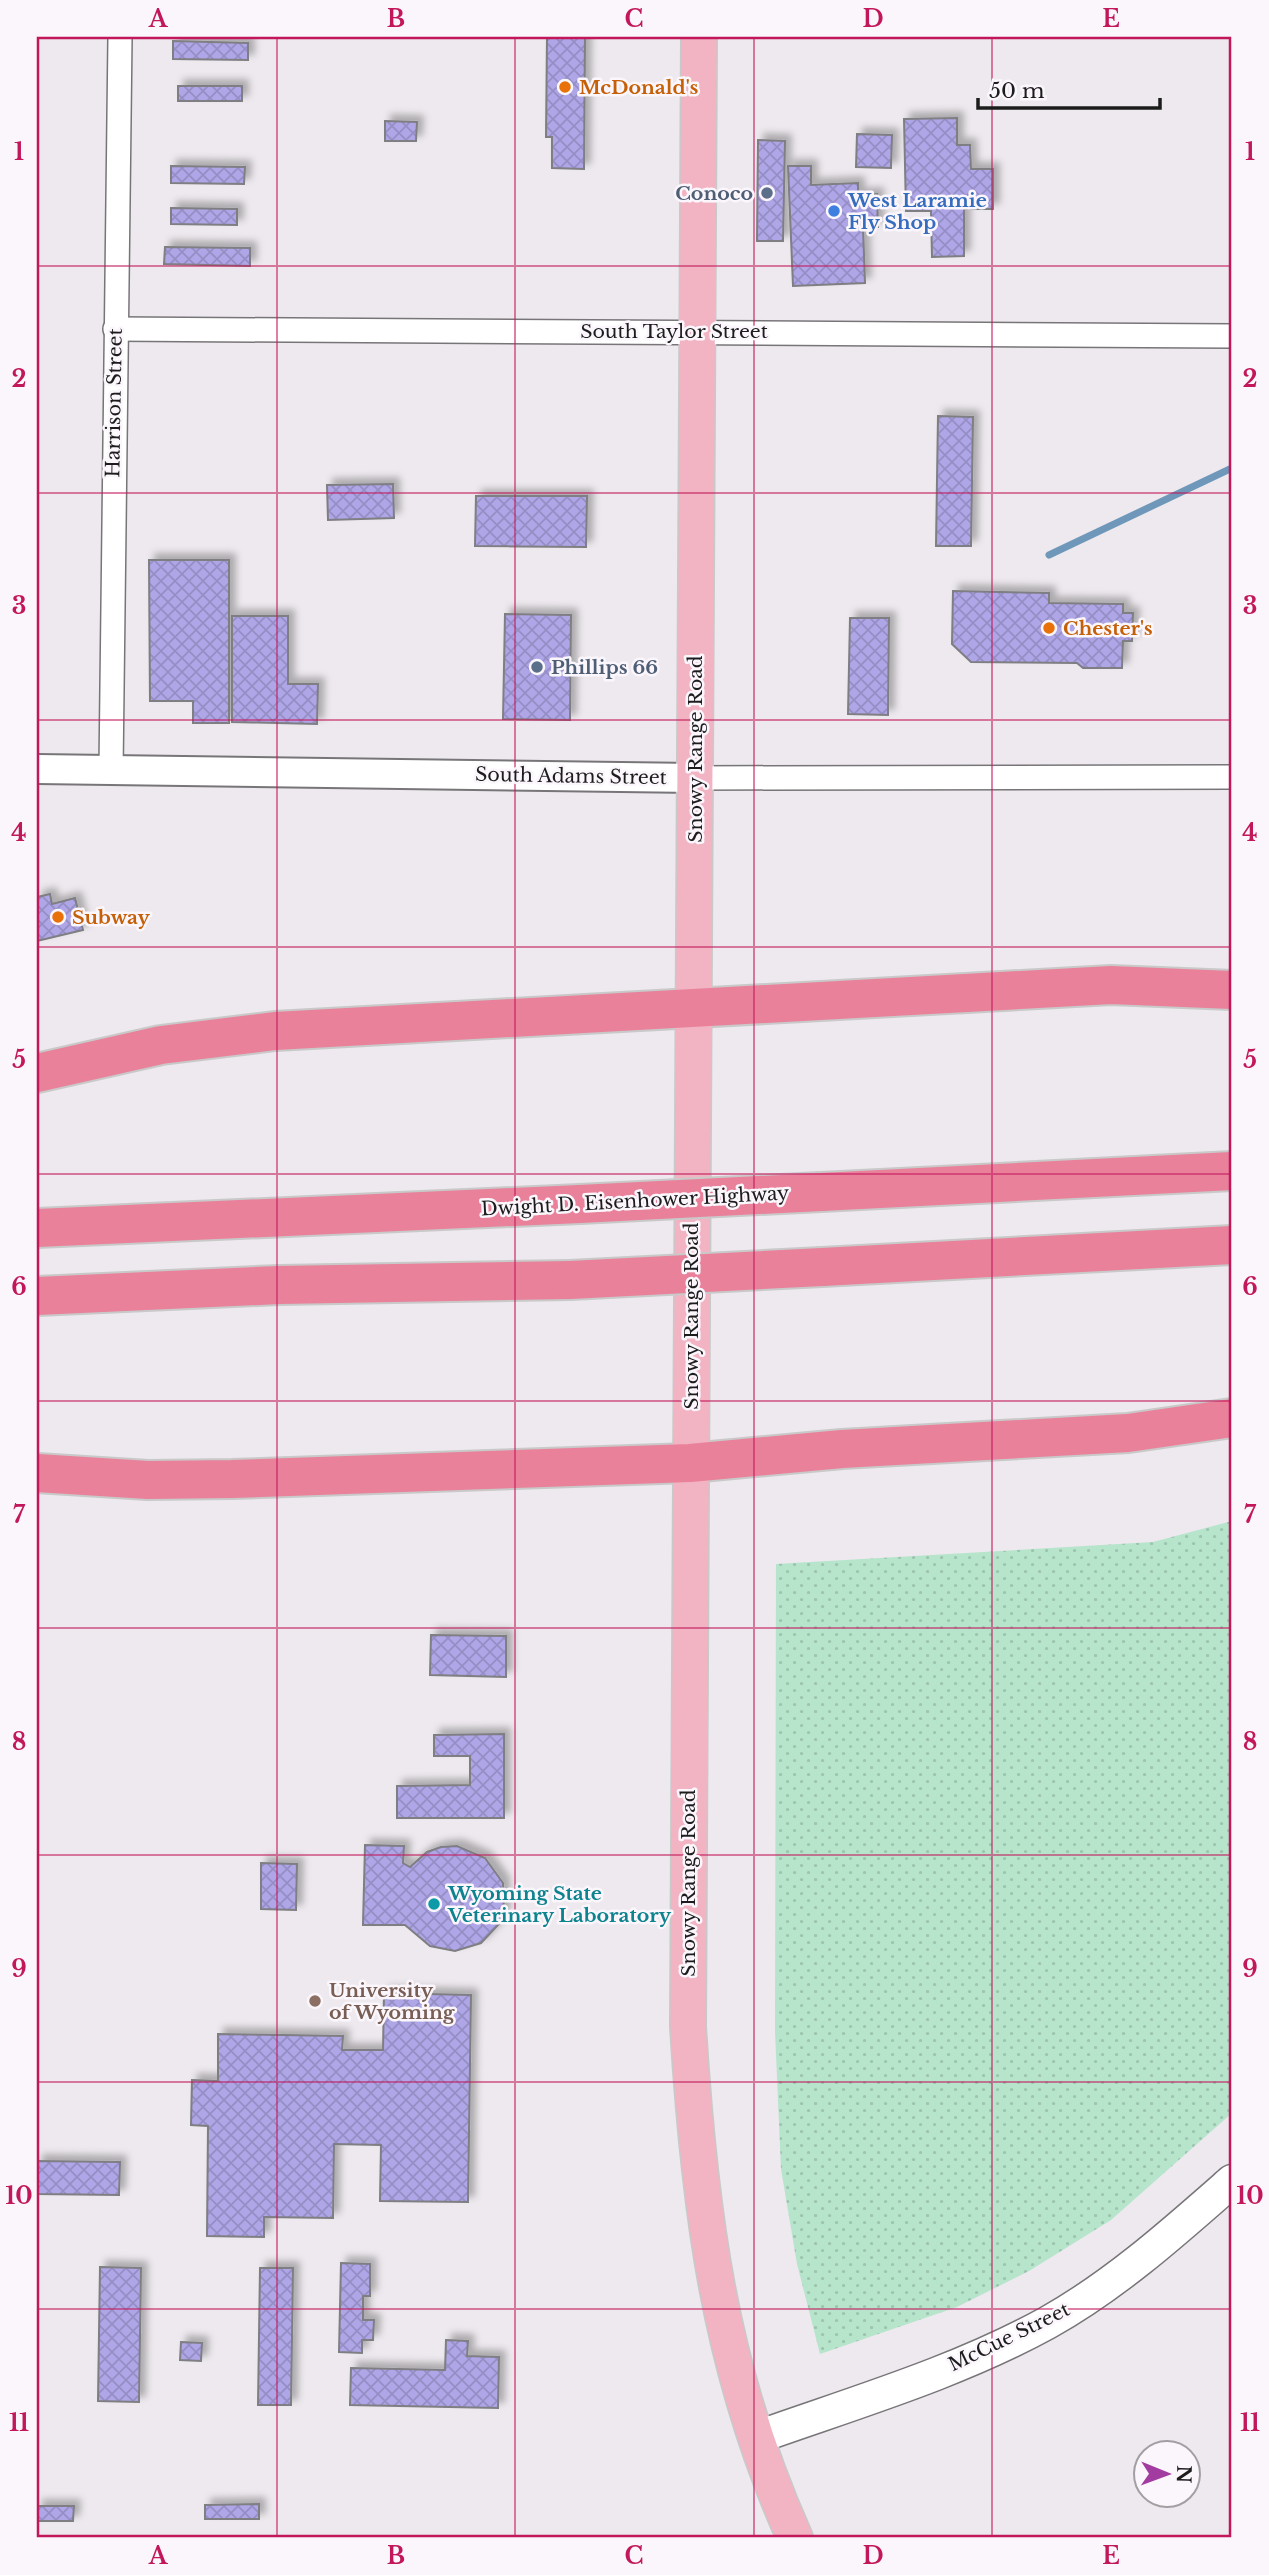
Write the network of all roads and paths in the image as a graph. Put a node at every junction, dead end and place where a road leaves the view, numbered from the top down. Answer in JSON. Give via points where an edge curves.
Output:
{"nodes":[{"id":1,"x":120,"y":37,"type":"edge"},
{"id":2,"x":699,"y":37,"type":"edge"},
{"id":3,"x":115,"y":328,"type":"junction"},
{"id":4,"x":698,"y":331,"type":"junction"},
{"id":5,"x":1232,"y":336,"type":"edge"},
{"id":6,"x":37,"y":769,"type":"edge"},
{"id":7,"x":111,"y":770,"type":"junction"},
{"id":8,"x":1232,"y":776,"type":"edge"},
{"id":9,"x":695,"y":778,"type":"junction"},
{"id":10,"x":1232,"y":990,"type":"edge"},
{"id":11,"x":693,"y":1010,"type":"junction"},
{"id":12,"x":37,"y":1073,"type":"edge"},
{"id":13,"x":1232,"y":1171,"type":"edge"},
{"id":14,"x":37,"y":1228,"type":"edge"},
{"id":15,"x":1232,"y":1245,"type":"edge"},
{"id":16,"x":37,"y":1296,"type":"edge"},
{"id":17,"x":1232,"y":1418,"type":"edge"},
{"id":18,"x":690,"y":1463,"type":"junction"},
{"id":19,"x":37,"y":1473,"type":"edge"},
{"id":20,"x":1232,"y":2181,"type":"edge"},
{"id":21,"x":755,"y":2438,"type":"junction"},
{"id":22,"x":795,"y":2538,"type":"edge"}],
"edges":[{"from":1,"to":3,"type":"street","name":"Harrison Street"},
{"from":2,"to":4,"type":"main road","name":"Snowy Range Road"},
{"from":3,"to":4,"type":"street","name":"South Taylor Street"},
{"from":3,"to":7,"type":"street","name":"Harrison Street"},
{"from":4,"to":5,"type":"street","name":"South Taylor Street"},
{"from":4,"to":9,"type":"main road","name":"Snowy Range Road"},
{"from":6,"to":7,"type":"street","name":"South Adams Street"},
{"from":7,"to":9,"type":"street","name":"South Adams Street"},
{"from":8,"to":9,"type":"street","name":"South Adams Street"},
{"from":9,"to":11,"type":"main road","name":"Snowy Range Road"},
{"from":10,"to":11,"type":"highway","via":[[1111,985]]},
{"from":11,"to":12,"type":"highway","via":[[275,1031],[161,1045]]},
{"from":11,"to":18,"type":"main road","name":"Snowy Range Road"},
{"from":13,"to":14,"type":"highway","name":"Dwight D. Eisenhower Highway","bridge":true},
{"from":15,"to":16,"type":"highway","bridge":true,"via":[[569,1280],[279,1285]]},
{"from":17,"to":18,"type":"highway","via":[[1128,1433],[842,1449]]},
{"from":18,"to":19,"type":"highway","via":[[232,1479],[148,1480]]},
{"from":18,"to":21,"type":"main road","name":"Snowy Range Road","via":[[687,1934],[694,2120],[704,2220],[722,2323]]},
{"from":20,"to":21,"type":"main road","name":"McCue Street","via":[[1104,2287],[1047,2323],[976,2357]]},
{"from":21,"to":22,"type":"main road","name":"Snowy Range Road"}]}
